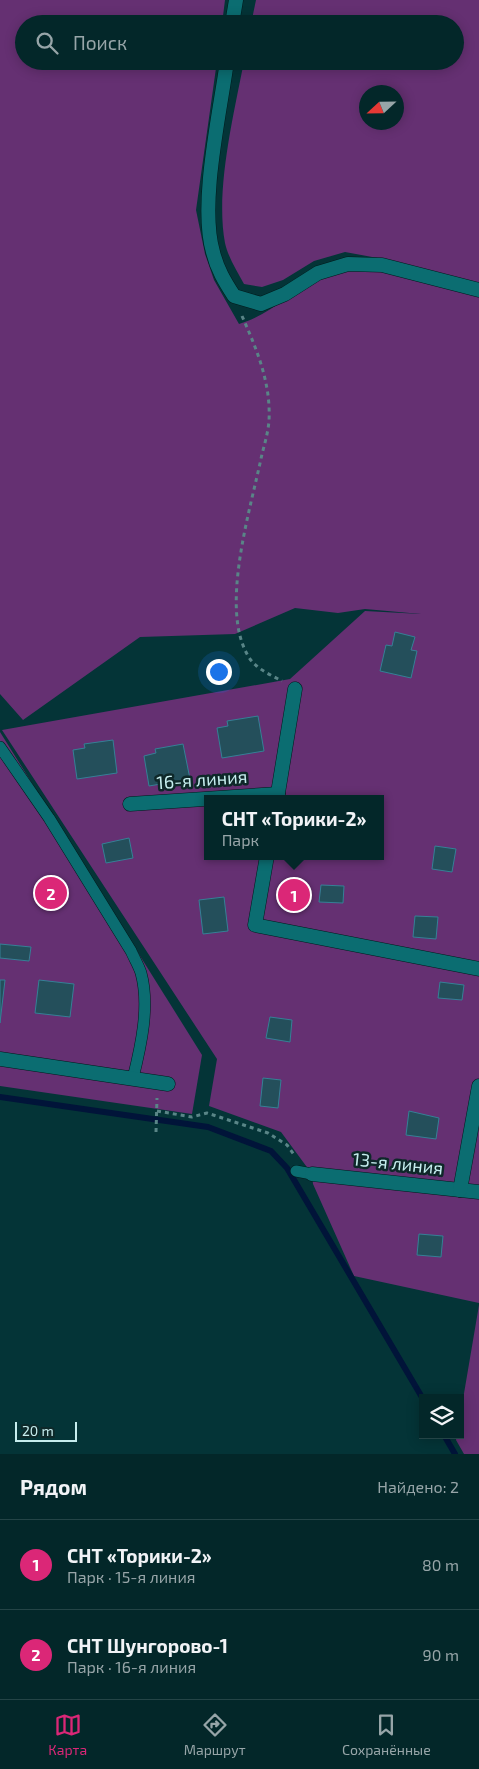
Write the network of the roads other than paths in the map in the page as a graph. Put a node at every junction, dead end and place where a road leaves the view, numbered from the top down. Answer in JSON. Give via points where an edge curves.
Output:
{"nodes":[{"id":1,"x":236,"y":0,"type":"edge"},
{"id":2,"x":234,"y":15,"type":"edge"},
{"id":3,"x":226,"y":70,"type":"edge"},
{"id":4,"x":479,"y":290,"type":"edge"},
{"id":5,"x":295,"y":689,"type":"road end"},
{"id":6,"x":0,"y":747,"type":"edge"},
{"id":7,"x":277,"y":795,"type":"edge"},
{"id":8,"x":204,"y":800,"type":"edge"},
{"id":9,"x":130,"y":804,"type":"dead end"},
{"id":10,"x":266,"y":860,"type":"edge"},
{"id":11,"x":479,"y":969,"type":"edge"},
{"id":12,"x":0,"y":1060,"type":"edge"},
{"id":13,"x":133,"y":1078,"type":"junction"},
{"id":14,"x":168,"y":1084,"type":"dead end"},
{"id":15,"x":479,"y":1086,"type":"edge"},
{"id":16,"x":305,"y":1172,"type":"road end"},
{"id":17,"x":460,"y":1190,"type":"junction"},
{"id":18,"x":479,"y":1192,"type":"edge"}],
"edges":[{"from":1,"to":2,"type":"street"},
{"from":3,"to":4,"type":"street","via":[[208,215],[212,250],[221,276],[234,296],[261,304],[285,294],[318,273],[348,264],[382,265]]},
{"from":5,"to":7,"type":"street"},
{"from":6,"to":13,"type":"lane","via":[[49,818],[121,935],[141,974],[143,1020]]},
{"from":8,"to":9,"type":"street","name":"16-я линия"},
{"from":10,"to":11,"type":"street","via":[[255,925]]},
{"from":12,"to":13,"type":"street"},
{"from":13,"to":14,"type":"street"},
{"from":15,"to":17,"type":"street"},
{"from":16,"to":17,"type":"street","name":"13-я линия"},
{"from":17,"to":18,"type":"street","name":"13-я линия"}]}
